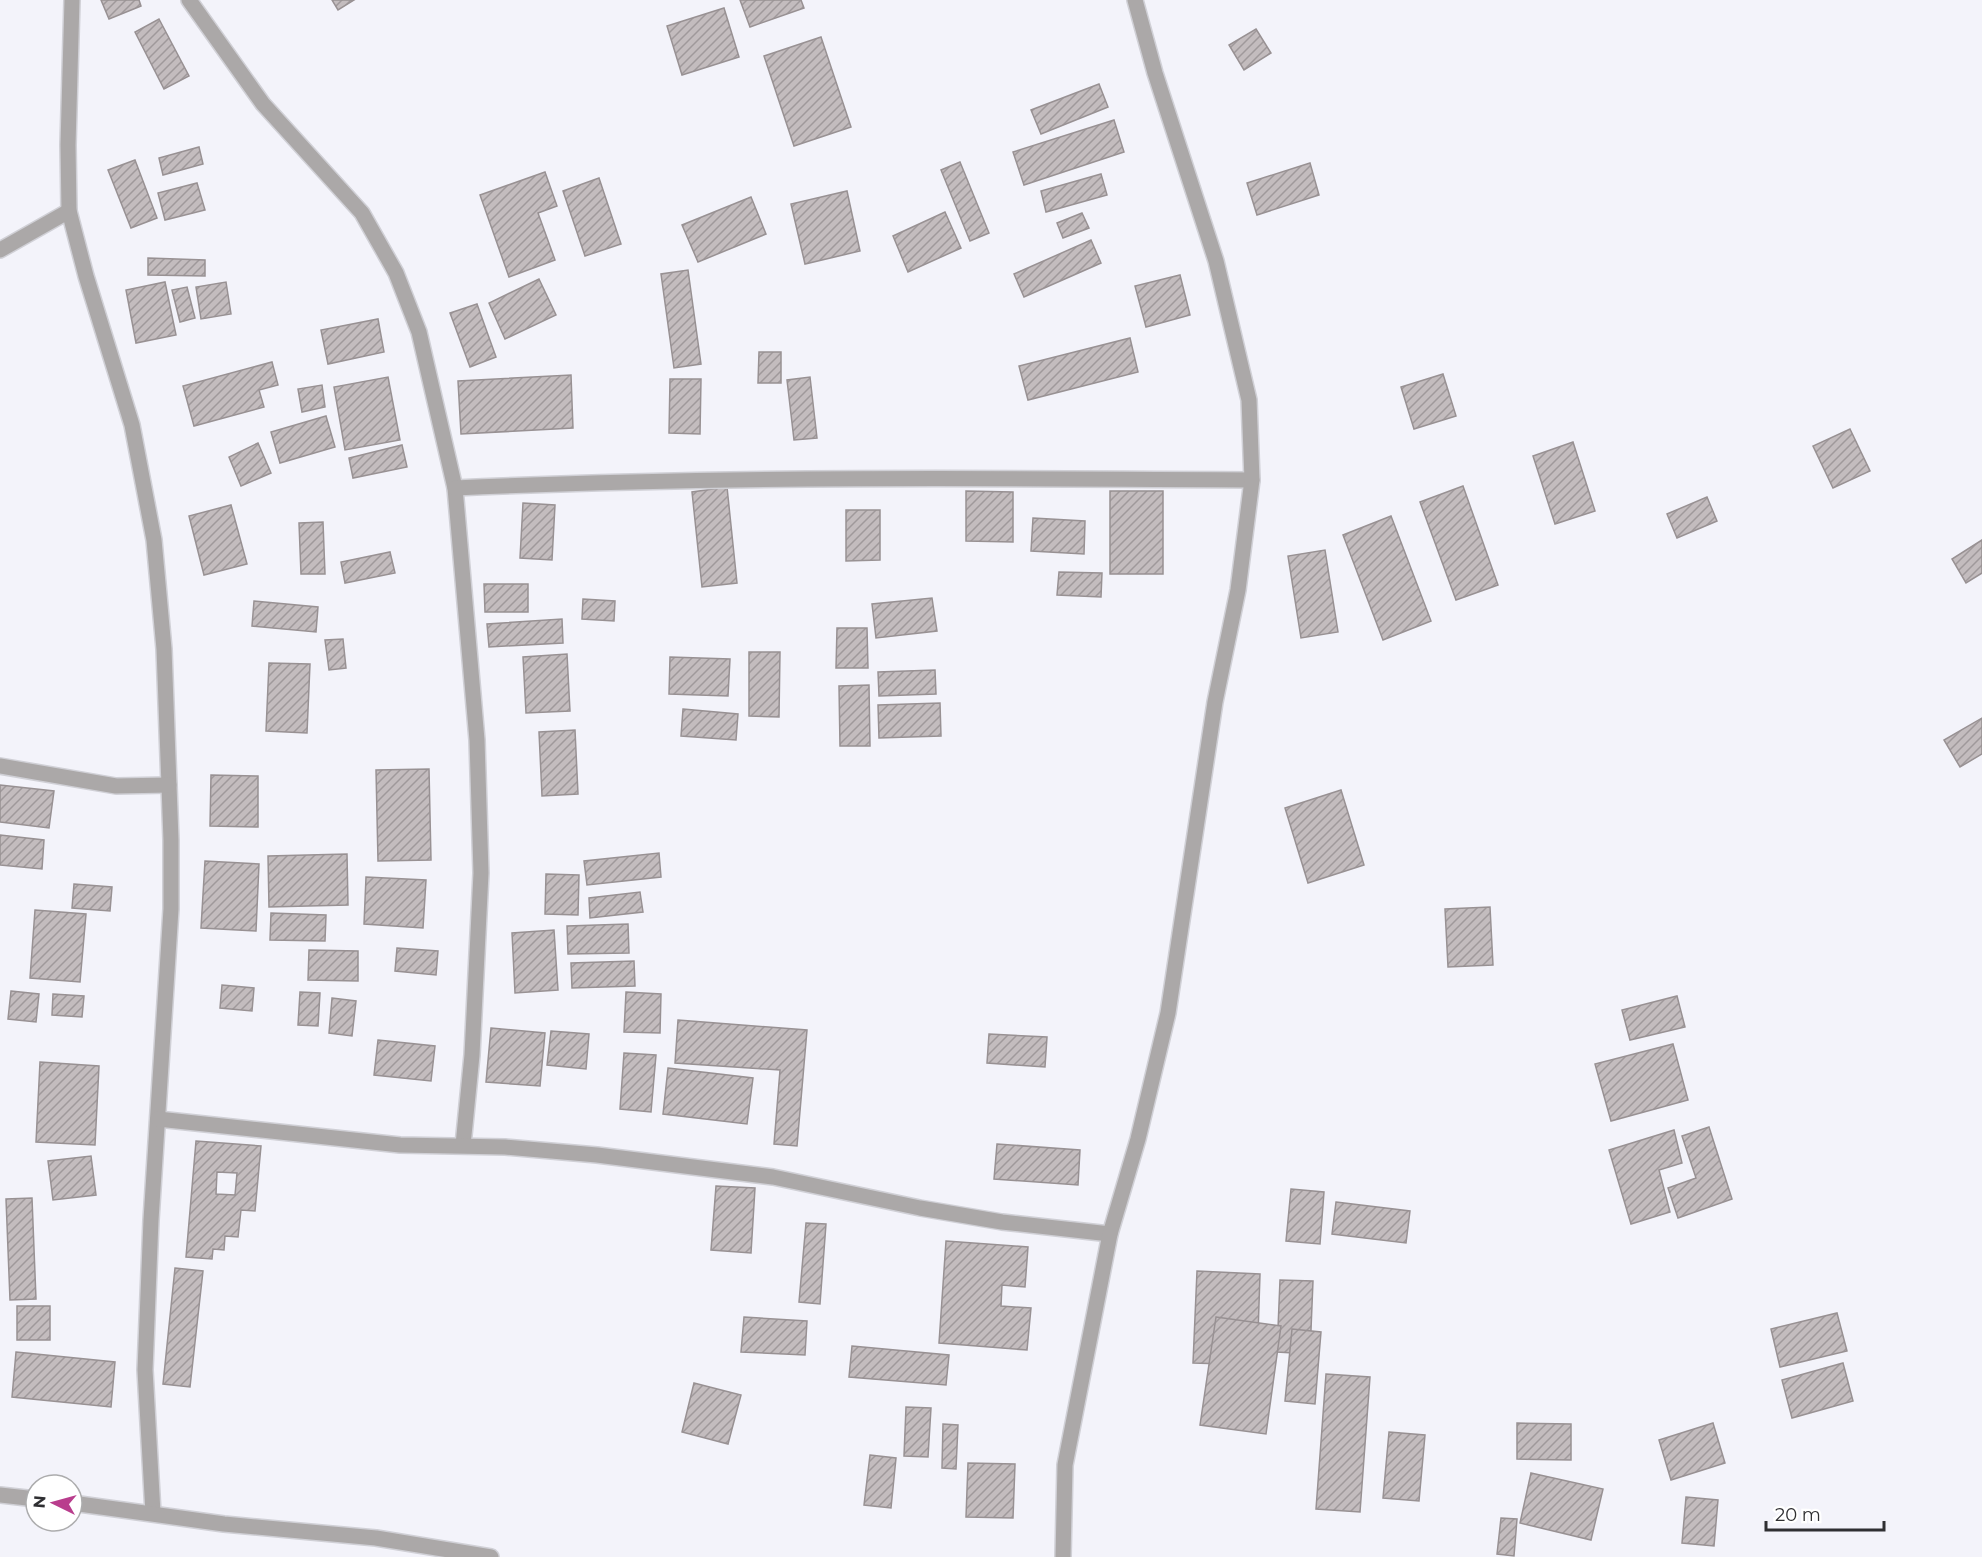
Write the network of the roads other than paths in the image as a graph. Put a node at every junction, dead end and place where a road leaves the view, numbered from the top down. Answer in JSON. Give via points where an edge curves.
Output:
{"nodes":[{"id":1,"x":72,"y":0,"type":"edge"},
{"id":2,"x":189,"y":0,"type":"edge"},
{"id":3,"x":1135,"y":0,"type":"edge"},
{"id":4,"x":69,"y":211,"type":"junction"},
{"id":5,"x":0,"y":250,"type":"edge"},
{"id":6,"x":1252,"y":480,"type":"junction"},
{"id":7,"x":455,"y":488,"type":"junction"},
{"id":8,"x":0,"y":766,"type":"edge"},
{"id":9,"x":169,"y":785,"type":"junction"},
{"id":10,"x":158,"y":1119,"type":"junction"},
{"id":11,"x":463,"y":1145,"type":"junction"},
{"id":12,"x":1110,"y":1234,"type":"junction"},
{"id":13,"x":0,"y":1495,"type":"edge"},
{"id":14,"x":24,"y":1498,"type":"edge"},
{"id":15,"x":84,"y":1504,"type":"edge"},
{"id":16,"x":153,"y":1513,"type":"junction"},
{"id":17,"x":491,"y":1557,"type":"edge"},
{"id":18,"x":1063,"y":1557,"type":"edge"}],
"edges":[{"from":1,"to":4,"type":"street"},
{"from":2,"to":7,"type":"street","via":[[263,104],[362,213],[396,273],[419,332]]},
{"from":3,"to":6,"type":"street","via":[[1216,261],[1249,400]]},
{"from":4,"to":5,"type":"street"},
{"from":4,"to":9,"type":"street","via":[[132,425],[154,540],[164,650]]},
{"from":6,"to":7,"type":"street","via":[[619,481]]},
{"from":6,"to":12,"type":"street","via":[[1238,590],[1215,702],[1168,1012],[1138,1139]]},
{"from":7,"to":11,"type":"street","via":[[477,740],[481,873],[472,1055]]},
{"from":8,"to":9,"type":"street","via":[[116,786]]},
{"from":9,"to":10,"type":"street","via":[[171,909]]},
{"from":10,"to":11,"type":"street","via":[[400,1145]]},
{"from":10,"to":16,"type":"street","via":[[145,1370]]},
{"from":11,"to":12,"type":"street","via":[[597,1155],[773,1177],[967,1216]]},
{"from":12,"to":18,"type":"street","via":[[1065,1465]]},
{"from":13,"to":14,"type":"street"},
{"from":15,"to":16,"type":"street"},
{"from":16,"to":17,"type":"street","via":[[224,1524],[376,1538]]}]}
